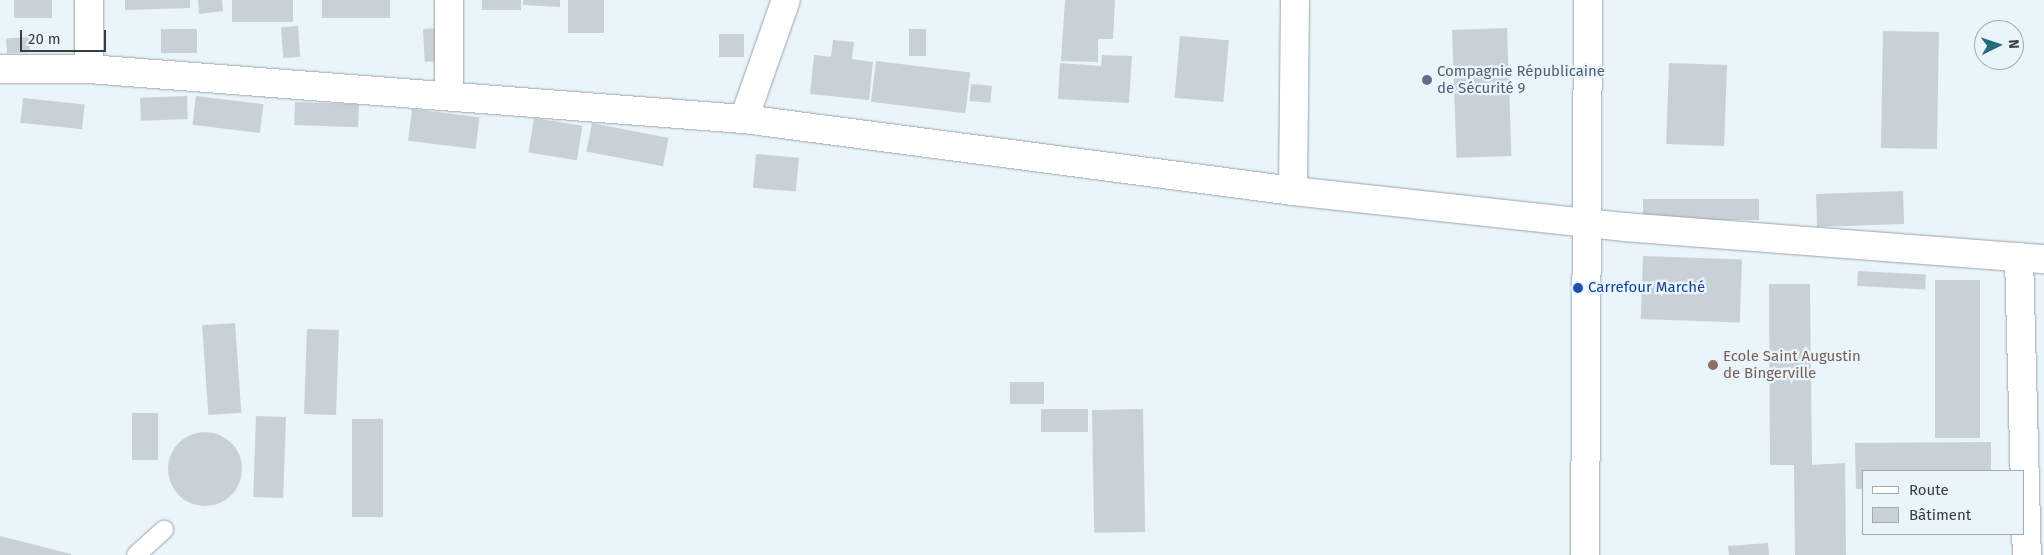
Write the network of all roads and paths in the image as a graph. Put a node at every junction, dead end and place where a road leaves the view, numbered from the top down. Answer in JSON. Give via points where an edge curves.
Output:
{"nodes":[{"id":1,"x":89,"y":0,"type":"edge"},
{"id":2,"x":449,"y":0,"type":"edge"},
{"id":3,"x":786,"y":0,"type":"edge"},
{"id":4,"x":1295,"y":0,"type":"edge"},
{"id":5,"x":1588,"y":0,"type":"edge"},
{"id":6,"x":0,"y":69,"type":"edge"},
{"id":7,"x":89,"y":69,"type":"junction"},
{"id":8,"x":449,"y":94,"type":"junction"},
{"id":9,"x":744,"y":119,"type":"junction"},
{"id":10,"x":1293,"y":191,"type":"junction"},
{"id":11,"x":1588,"y":223,"type":"junction"},
{"id":12,"x":2032,"y":258,"type":"edge"},
{"id":13,"x":164,"y":530,"type":"dead end"},
{"id":14,"x":136,"y":555,"type":"edge"},
{"id":15,"x":1585,"y":555,"type":"edge"},
{"id":16,"x":2027,"y":555,"type":"edge"}],
"edges":[{"from":1,"to":7,"type":"street"},
{"from":2,"to":8,"type":"street"},
{"from":3,"to":9,"type":"street"},
{"from":4,"to":10,"type":"street"},
{"from":5,"to":11,"type":"street"},
{"from":6,"to":7,"type":"street"},
{"from":7,"to":8,"type":"street"},
{"from":8,"to":9,"type":"street"},
{"from":9,"to":10,"type":"street"},
{"from":10,"to":11,"type":"street"},
{"from":11,"to":12,"type":"street"},
{"from":11,"to":15,"type":"street"},
{"from":12,"to":16,"type":"street"},
{"from":13,"to":14,"type":"lane"}]}
